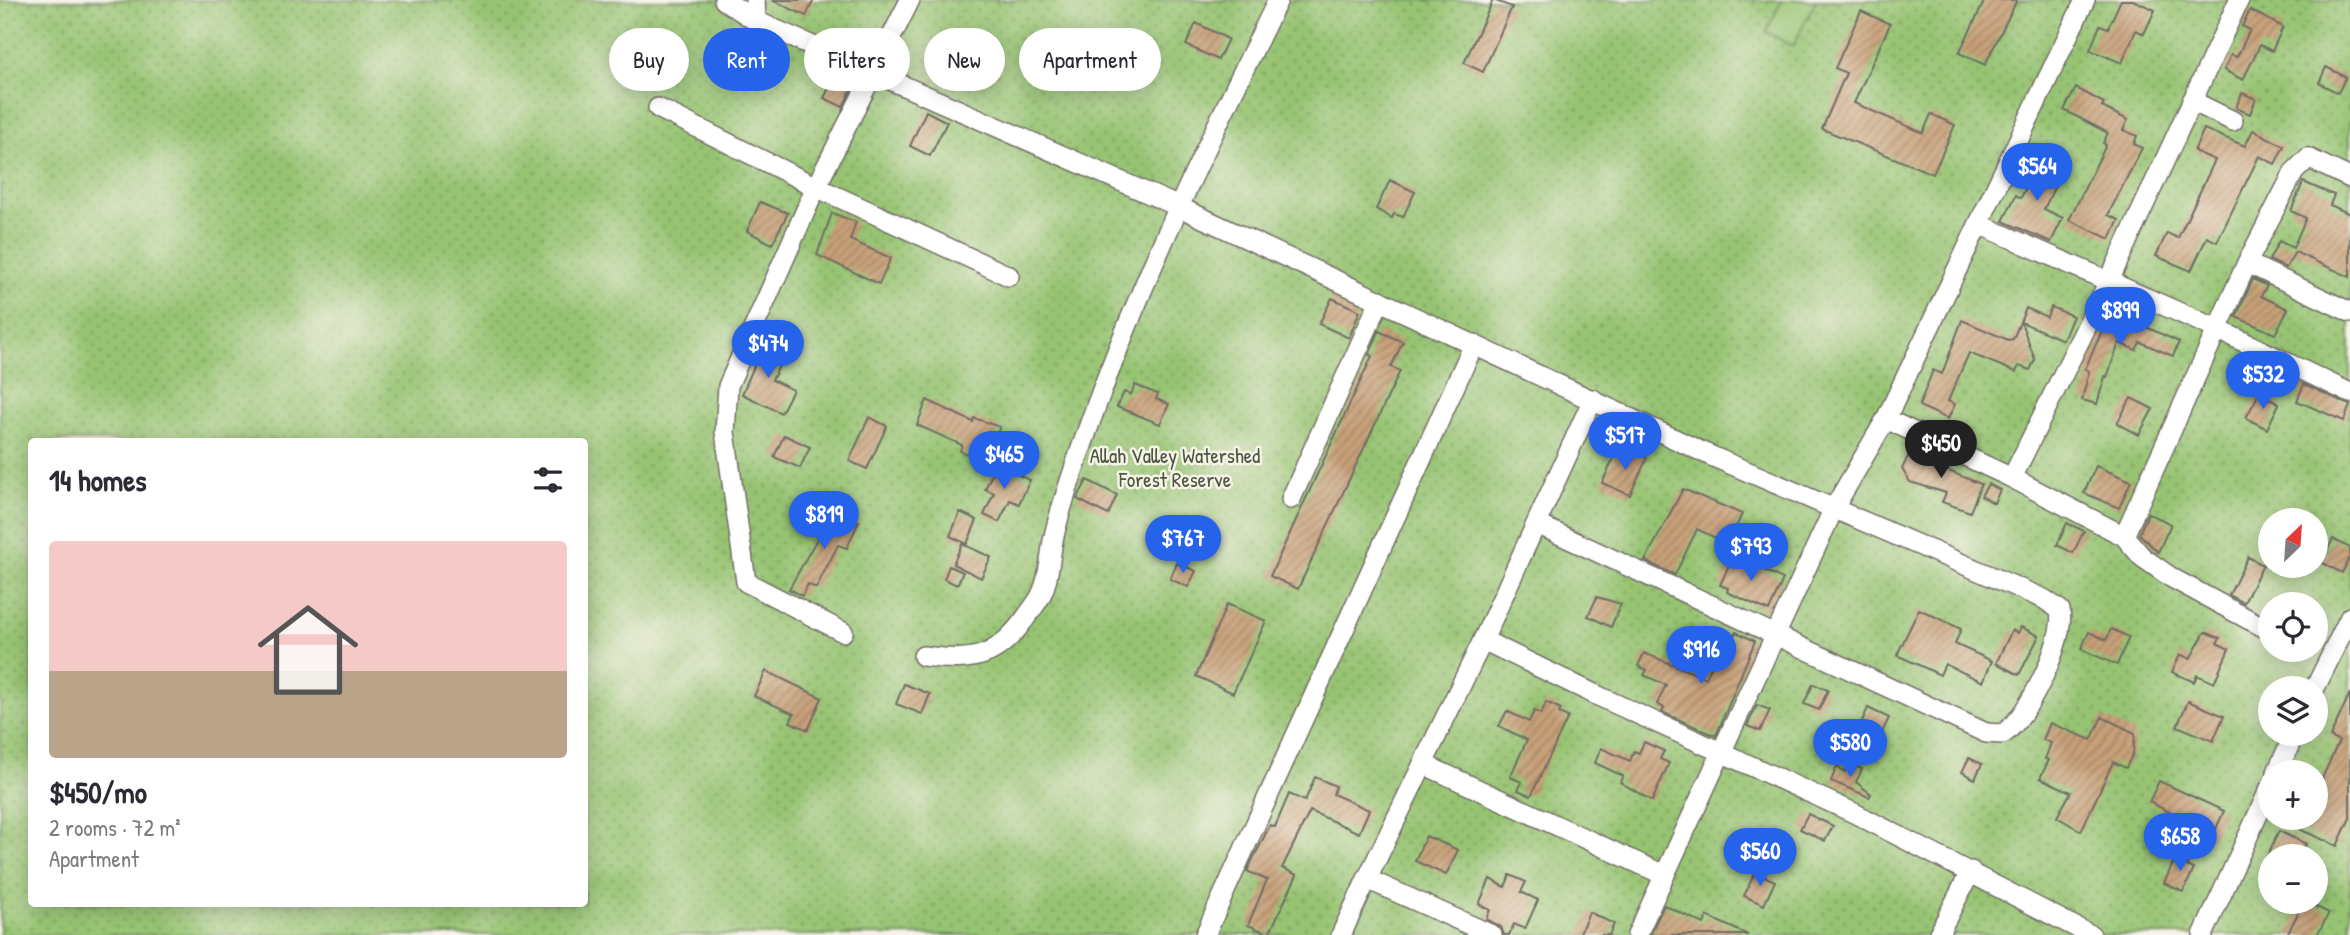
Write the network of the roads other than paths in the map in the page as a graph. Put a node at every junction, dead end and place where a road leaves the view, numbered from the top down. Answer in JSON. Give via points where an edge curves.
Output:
{"nodes":[{"id":1,"x":724,"y":0,"type":"edge"},
{"id":2,"x":755,"y":0,"type":"edge"},
{"id":3,"x":910,"y":0,"type":"edge"},
{"id":4,"x":1278,"y":0,"type":"edge"},
{"id":5,"x":2085,"y":0,"type":"edge"},
{"id":6,"x":2239,"y":0,"type":"edge"},
{"id":7,"x":756,"y":21,"type":"junction"},
{"id":8,"x":897,"y":28,"type":"edge"},
{"id":9,"x":804,"y":42,"type":"edge"},
{"id":10,"x":910,"y":88,"type":"edge"},
{"id":11,"x":866,"y":91,"type":"edge"},
{"id":12,"x":2192,"y":101,"type":"junction"},
{"id":13,"x":658,"y":108,"type":"dead end"},
{"id":14,"x":2233,"y":121,"type":"dead end"},
{"id":15,"x":2350,"y":178,"type":"edge"},
{"id":16,"x":816,"y":187,"type":"junction"},
{"id":17,"x":1177,"y":206,"type":"junction"},
{"id":18,"x":1979,"y":224,"type":"junction"},
{"id":19,"x":2248,"y":263,"type":"junction"},
{"id":20,"x":1009,"y":276,"type":"dead end"},
{"id":21,"x":2108,"y":283,"type":"junction"},
{"id":22,"x":1380,"y":300,"type":"junction"},
{"id":23,"x":2350,"y":312,"type":"edge"},
{"id":24,"x":2219,"y":330,"type":"junction"},
{"id":25,"x":1474,"y":344,"type":"junction"},
{"id":26,"x":2350,"y":393,"type":"edge"},
{"id":27,"x":1593,"y":399,"type":"junction"},
{"id":28,"x":1886,"y":419,"type":"junction"},
{"id":29,"x":2012,"y":478,"type":"junction"},
{"id":30,"x":1291,"y":499,"type":"dead end"},
{"id":31,"x":1834,"y":508,"type":"junction"},
{"id":32,"x":1537,"y":524,"type":"junction"},
{"id":33,"x":2124,"y":536,"type":"junction"},
{"id":34,"x":2350,"y":617,"type":"edge"},
{"id":35,"x":2258,"y":625,"type":"edge"},
{"id":36,"x":843,"y":632,"type":"dead end"},
{"id":37,"x":1773,"y":637,"type":"junction"},
{"id":38,"x":1483,"y":640,"type":"junction"},
{"id":39,"x":2328,"y":646,"type":"edge"},
{"id":40,"x":923,"y":656,"type":"dead end"},
{"id":41,"x":1720,"y":753,"type":"junction"},
{"id":42,"x":1423,"y":764,"type":"junction"},
{"id":43,"x":2258,"y":814,"type":"edge"},
{"id":44,"x":1971,"y":871,"type":"junction"},
{"id":45,"x":1664,"y":875,"type":"junction"},
{"id":46,"x":1367,"y":880,"type":"junction"},
{"id":47,"x":2066,"y":929,"type":"edge"},
{"id":48,"x":1205,"y":935,"type":"edge"},
{"id":49,"x":1341,"y":935,"type":"edge"},
{"id":50,"x":1492,"y":935,"type":"edge"},
{"id":51,"x":1637,"y":935,"type":"edge"},
{"id":52,"x":1938,"y":935,"type":"edge"},
{"id":53,"x":2091,"y":935,"type":"edge"},
{"id":54,"x":2203,"y":935,"type":"edge"}],
"edges":[{"from":1,"to":7,"type":"street"},
{"from":2,"to":7,"type":"street"},
{"from":3,"to":8,"type":"street"},
{"from":4,"to":17,"type":"street"},
{"from":5,"to":18,"type":"street"},
{"from":6,"to":12,"type":"street"},
{"from":7,"to":9,"type":"street"},
{"from":10,"to":17,"type":"street"},
{"from":11,"to":16,"type":"street"},
{"from":12,"to":14,"type":"street"},
{"from":12,"to":21,"type":"street"},
{"from":13,"to":16,"type":"street"},
{"from":15,"to":19,"type":"street","via":[[2308,158],[2301,163]]},
{"from":16,"to":20,"type":"street"},
{"from":16,"to":36,"type":"street","via":[[728,386],[724,432],[746,582]]},
{"from":17,"to":22,"type":"street"},
{"from":17,"to":40,"type":"street","via":[[1092,418],[1039,598],[991,653],[972,659]]},
{"from":18,"to":21,"type":"street"},
{"from":18,"to":28,"type":"street"},
{"from":19,"to":23,"type":"street"},
{"from":19,"to":24,"type":"street"},
{"from":21,"to":24,"type":"street"},
{"from":21,"to":29,"type":"street"},
{"from":22,"to":25,"type":"street"},
{"from":22,"to":30,"type":"street"},
{"from":24,"to":26,"type":"street"},
{"from":24,"to":33,"type":"street"},
{"from":25,"to":27,"type":"street"},
{"from":25,"to":48,"type":"street"},
{"from":27,"to":31,"type":"street"},
{"from":27,"to":32,"type":"street"},
{"from":28,"to":29,"type":"street"},
{"from":28,"to":31,"type":"street"},
{"from":29,"to":33,"type":"street"},
{"from":31,"to":37,"type":"street"},
{"from":31,"to":37,"type":"street","via":[[2054,604],[2060,610],[2062,631],[2038,686],[2012,728],[2003,734],[1986,733]]},
{"from":32,"to":37,"type":"street"},
{"from":32,"to":38,"type":"street"},
{"from":33,"to":35,"type":"street","via":[[2142,557],[2172,578]]},
{"from":34,"to":39,"type":"street"},
{"from":37,"to":41,"type":"street"},
{"from":38,"to":41,"type":"street"},
{"from":38,"to":42,"type":"street"},
{"from":41,"to":44,"type":"street"},
{"from":41,"to":45,"type":"street"},
{"from":42,"to":45,"type":"street"},
{"from":42,"to":46,"type":"street"},
{"from":43,"to":54,"type":"street"},
{"from":44,"to":47,"type":"street"},
{"from":44,"to":52,"type":"street"},
{"from":45,"to":51,"type":"street"},
{"from":46,"to":49,"type":"street"},
{"from":46,"to":50,"type":"street"},
{"from":47,"to":53,"type":"street"}]}
